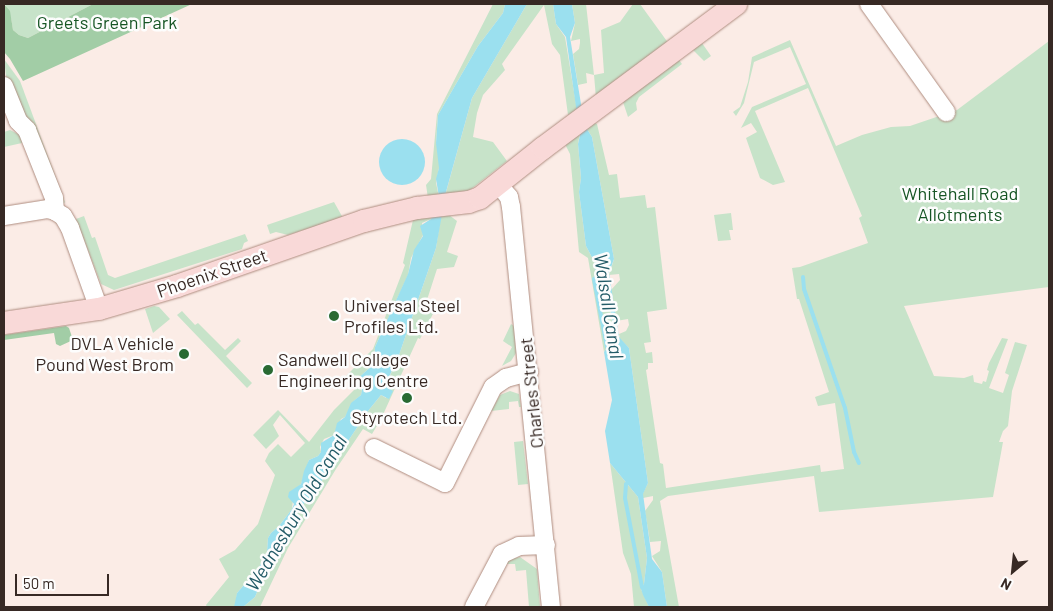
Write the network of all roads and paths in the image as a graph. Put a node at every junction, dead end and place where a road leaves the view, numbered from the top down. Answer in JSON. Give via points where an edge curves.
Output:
{"nodes":[{"id":1,"x":736,"y":4,"type":"edge"},
{"id":2,"x":869,"y":4,"type":"edge"},
{"id":3,"x":4,"y":86,"type":"edge"},
{"id":4,"x":946,"y":112,"type":"dead end"},
{"id":5,"x":498,"y":184,"type":"junction"},
{"id":6,"x":55,"y":210,"type":"junction"},
{"id":7,"x":4,"y":216,"type":"edge"},
{"id":8,"x":99,"y":309,"type":"junction"},
{"id":9,"x":4,"y":324,"type":"edge"},
{"id":10,"x":529,"y":372,"type":"junction"},
{"id":11,"x":374,"y":448,"type":"dead end"},
{"id":12,"x":546,"y":545,"type":"junction"},
{"id":13,"x":474,"y":607,"type":"edge"},
{"id":14,"x":551,"y":607,"type":"edge"}],
"edges":[{"from":1,"to":5,"type":"main road","name":"Phoenix Street"},
{"from":2,"to":4,"type":"street"},
{"from":3,"to":6,"type":"street","via":[[18,121],[27,130],[54,198]]},
{"from":5,"to":8,"type":"main road","name":"Phoenix Street","via":[[480,198],[364,220],[177,286]]},
{"from":5,"to":10,"type":"street","name":"Charles Street","via":[[509,198]]},
{"from":6,"to":7,"type":"street"},
{"from":6,"to":8,"type":"street","via":[[70,228]]},
{"from":8,"to":9,"type":"main road","name":"Phoenix Street"},
{"from":10,"to":11,"type":"street","via":[[506,378],[493,387],[445,483]]},
{"from":10,"to":12,"type":"street","name":"Charles Street"},
{"from":12,"to":13,"type":"street","via":[[519,546],[502,554]]},
{"from":12,"to":14,"type":"street","name":"Charles Street"}]}
